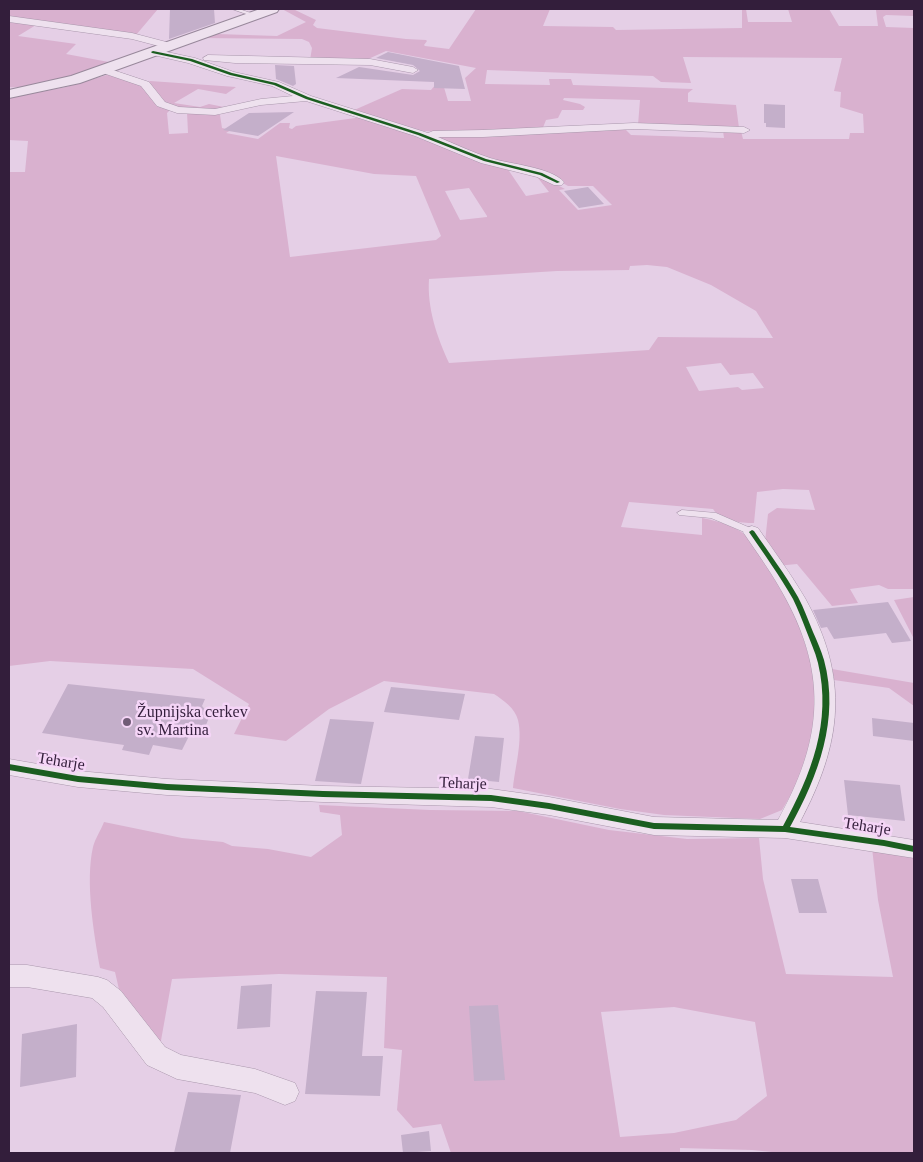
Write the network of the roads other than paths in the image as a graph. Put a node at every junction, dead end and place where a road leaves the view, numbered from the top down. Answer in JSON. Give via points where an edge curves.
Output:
{"nodes":[{"id":1,"x":235,"y":9,"type":"edge"},
{"id":2,"x":272,"y":9,"type":"edge"},
{"id":3,"x":254,"y":15,"type":"junction"},
{"id":4,"x":9,"y":19,"type":"edge"},
{"id":5,"x":170,"y":51,"type":"junction"},
{"id":6,"x":104,"y":70,"type":"junction"},
{"id":7,"x":413,"y":70,"type":"dead end"},
{"id":8,"x":9,"y":94,"type":"edge"},
{"id":9,"x":307,"y":98,"type":"junction"},
{"id":10,"x":744,"y":130,"type":"dead end"},
{"id":11,"x":419,"y":134,"type":"junction"},
{"id":12,"x":558,"y":182,"type":"dead end"},
{"id":13,"x":682,"y":513,"type":"dead end"},
{"id":14,"x":752,"y":532,"type":"joint"},
{"id":15,"x":9,"y":767,"type":"edge"},
{"id":16,"x":785,"y":828,"type":"junction"},
{"id":17,"x":914,"y":849,"type":"edge"},
{"id":18,"x":9,"y":976,"type":"edge"},
{"id":19,"x":285,"y":1092,"type":"dead end"}],
"edges":[{"from":1,"to":3,"type":"lane"},
{"from":2,"to":3,"type":"main road"},
{"from":3,"to":5,"type":"main road"},
{"from":4,"to":5,"type":"street","via":[[132,36]]},
{"from":5,"to":6,"type":"main road","via":[[153,52]]},
{"from":5,"to":7,"type":"street","via":[[235,60],[363,62]]},
{"from":5,"to":9,"type":"street","via":[[231,74],[275,84]]},
{"from":6,"to":8,"type":"main road","via":[[75,80]]},
{"from":6,"to":9,"type":"street","via":[[145,84],[161,104],[176,110],[216,112],[261,102]]},
{"from":9,"to":11,"type":"street"},
{"from":10,"to":11,"type":"street","via":[[636,126],[496,134]]},
{"from":11,"to":12,"type":"street","via":[[485,160],[541,174]]},
{"from":13,"to":14,"type":"lane","via":[[713,515]]},
{"from":14,"to":16,"type":"street","via":[[801,609],[825,680],[822,741],[813,773]]},
{"from":15,"to":16,"type":"street","name":"Teharje","via":[[78,779],[167,787],[491,798],[654,826]]},
{"from":16,"to":17,"type":"street","name":"Teharje"},
{"from":18,"to":19,"type":"street","via":[[98,988],[112,999],[156,1056],[177,1067],[255,1081]]}]}
